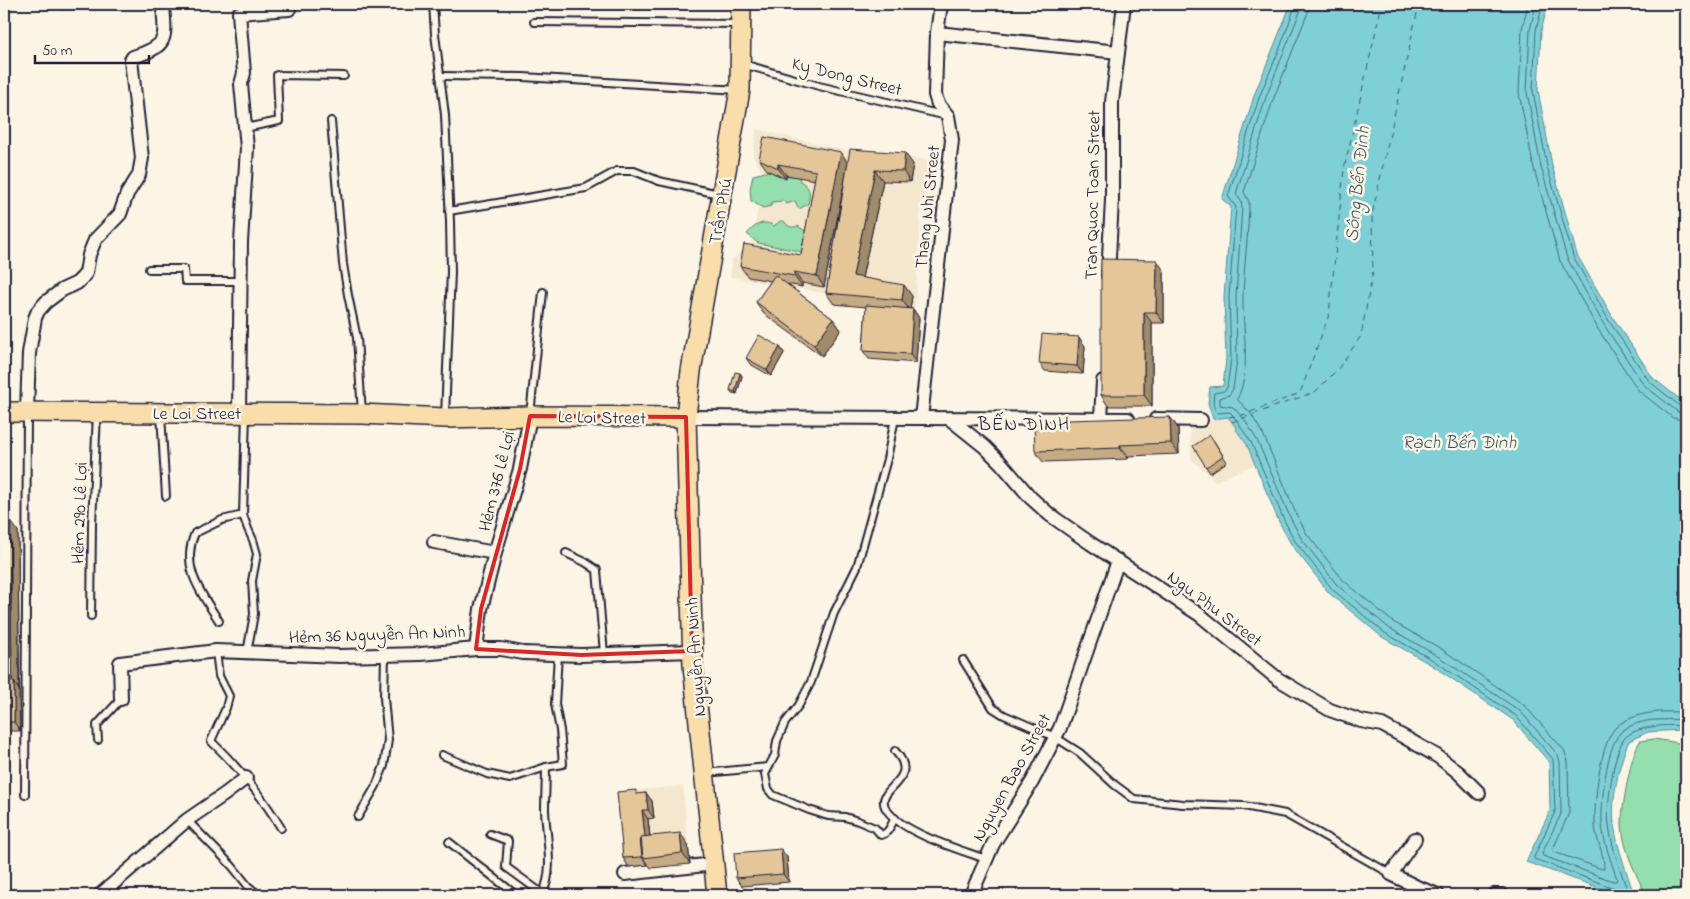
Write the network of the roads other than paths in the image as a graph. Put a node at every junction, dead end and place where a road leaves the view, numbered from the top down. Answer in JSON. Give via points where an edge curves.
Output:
{"nodes":[{"id":1,"x":163,"y":4,"type":"edge"},
{"id":2,"x":433,"y":4,"type":"edge"},
{"id":3,"x":741,"y":4,"type":"edge"},
{"id":4,"x":941,"y":4,"type":"edge"},
{"id":5,"x":1124,"y":4,"type":"edge"},
{"id":6,"x":288,"y":9,"type":"dead end"},
{"id":7,"x":534,"y":22,"type":"dead end"},
{"id":8,"x":741,"y":24,"type":"junction"},
{"id":9,"x":937,"y":33,"type":"junction"},
{"id":10,"x":1118,"y":52,"type":"junction"},
{"id":11,"x":740,"y":64,"type":"junction"},
{"id":12,"x":344,"y":76,"type":"dead end"},
{"id":13,"x":440,"y":76,"type":"junction"},
{"id":14,"x":740,"y":90,"type":"junction"},
{"id":15,"x":948,"y":116,"type":"junction"},
{"id":16,"x":331,"y":121,"type":"dead end"},
{"id":17,"x":245,"y":128,"type":"junction"},
{"id":18,"x":723,"y":195,"type":"junction"},
{"id":19,"x":449,"y":211,"type":"junction"},
{"id":20,"x":149,"y":269,"type":"dead end"},
{"id":21,"x":240,"y":281,"type":"junction"},
{"id":22,"x":1108,"y":285,"type":"edge"},
{"id":23,"x":543,"y":292,"type":"dead end"},
{"id":24,"x":1104,"y":371,"type":"edge"},
{"id":25,"x":27,"y":411,"type":"junction"},
{"id":26,"x":4,"y":412,"type":"edge"},
{"id":27,"x":97,"y":412,"type":"junction"},
{"id":28,"x":161,"y":412,"type":"junction"},
{"id":29,"x":242,"y":413,"type":"junction"},
{"id":30,"x":362,"y":414,"type":"junction"},
{"id":31,"x":530,"y":416,"type":"junction"},
{"id":32,"x":445,"y":418,"type":"junction"},
{"id":33,"x":686,"y":418,"type":"junction"},
{"id":34,"x":895,"y":418,"type":"junction"},
{"id":35,"x":921,"y":418,"type":"junction"},
{"id":36,"x":950,"y":419,"type":"junction"},
{"id":37,"x":1101,"y":419,"type":"junction"},
{"id":38,"x":1201,"y":420,"type":"dead end"},
{"id":39,"x":166,"y":496,"type":"dead end"},
{"id":40,"x":243,"y":515,"type":"junction"},
{"id":41,"x":434,"y":542,"type":"dead end"},
{"id":42,"x":495,"y":553,"type":"junction"},
{"id":43,"x":566,"y":553,"type":"dead end"},
{"id":44,"x":1118,"y":561,"type":"junction"},
{"id":45,"x":91,"y":616,"type":"dead end"},
{"id":46,"x":219,"y":621,"type":"dead end"},
{"id":47,"x":476,"y":649,"type":"junction"},
{"id":48,"x":216,"y":651,"type":"junction"},
{"id":49,"x":692,"y":651,"type":"junction"},
{"id":50,"x":247,"y":653,"type":"junction"},
{"id":51,"x":558,"y":654,"type":"junction"},
{"id":52,"x":604,"y":654,"type":"junction"},
{"id":53,"x":385,"y":655,"type":"junction"},
{"id":54,"x":962,"y":660,"type":"dead end"},
{"id":55,"x":121,"y":699,"type":"joint"},
{"id":56,"x":1055,"y":737,"type":"junction"},
{"id":57,"x":98,"y":740,"type":"dead end"},
{"id":58,"x":895,"y":751,"type":"dead end"},
{"id":59,"x":442,"y":754,"type":"dead end"},
{"id":60,"x":768,"y":766,"type":"junction"},
{"id":61,"x":546,"y":767,"type":"junction"},
{"id":62,"x":704,"y":773,"type":"junction"},
{"id":63,"x":246,"y":778,"type":"junction"},
{"id":64,"x":1479,"y":793,"type":"dead end"},
{"id":65,"x":25,"y":795,"type":"dead end"},
{"id":66,"x":358,"y":817,"type":"dead end"},
{"id":67,"x":895,"y":818,"type":"junction"},
{"id":68,"x":187,"y":820,"type":"junction"},
{"id":69,"x":281,"y":828,"type":"dead end"},
{"id":70,"x":490,"y":834,"type":"dead end"},
{"id":71,"x":1415,"y":839,"type":"dead end"},
{"id":72,"x":449,"y":842,"type":"dead end"},
{"id":73,"x":986,"y":860,"type":"junction"},
{"id":74,"x":714,"y":864,"type":"junction"},
{"id":75,"x":625,"y":874,"type":"dead end"},
{"id":76,"x":1391,"y":874,"type":"junction"},
{"id":77,"x":104,"y":894,"type":"edge"},
{"id":78,"x":259,"y":895,"type":"edge"},
{"id":79,"x":516,"y":895,"type":"edge"},
{"id":80,"x":542,"y":895,"type":"edge"},
{"id":81,"x":718,"y":895,"type":"edge"},
{"id":82,"x":971,"y":895,"type":"edge"},
{"id":83,"x":1438,"y":895,"type":"edge"},
{"id":84,"x":1494,"y":895,"type":"edge"},
{"id":85,"x":1502,"y":895,"type":"edge"}],
"edges":[{"from":1,"to":25,"type":"street","via":[[165,30],[162,42],[131,60],[142,158],[139,175],[120,214],[95,240],[86,273],[38,311],[29,353]]},
{"from":2,"to":13,"type":"lane"},
{"from":3,"to":8,"type":"main road","name":"Trần Phú"},
{"from":4,"to":9,"type":"street","name":"Thang Nhi Street"},
{"from":5,"to":10,"type":"street","name":"Tran Quoc Toan Street"},
{"from":6,"to":17,"type":"street","via":[[239,13]]},
{"from":7,"to":8,"type":"lane"},
{"from":8,"to":11,"type":"main road","name":"Trần Phú"},
{"from":9,"to":10,"type":"street"},
{"from":9,"to":15,"type":"street","name":"Thang Nhi Street","via":[[935,95]]},
{"from":10,"to":22,"type":"street","name":"Tran Quoc Toan Street","via":[[1112,102]]},
{"from":11,"to":14,"type":"main road","name":"Trần Phú"},
{"from":11,"to":15,"type":"lane","name":"Ky Dong Street"},
{"from":12,"to":17,"type":"lane","via":[[277,75],[279,121]]},
{"from":13,"to":14,"type":"lane","via":[[523,77]]},
{"from":13,"to":19,"type":"lane"},
{"from":14,"to":18,"type":"main road","name":"Trần Phú"},
{"from":15,"to":35,"type":"street","name":"Thang Nhi Street","via":[[952,140]]},
{"from":16,"to":30,"type":"lane","via":[[343,264],[356,338]]},
{"from":17,"to":21,"type":"street","via":[[247,148]]},
{"from":18,"to":19,"type":"lane","via":[[659,181],[634,171],[617,171],[586,188]]},
{"from":18,"to":33,"type":"main road","name":"Trần Phú","via":[[691,371]]},
{"from":19,"to":32,"type":"lane","via":[[451,281]]},
{"from":20,"to":21,"type":"lane","via":[[184,269],[185,281]]},
{"from":21,"to":29,"type":"street"},
{"from":23,"to":31,"type":"lane"},
{"from":24,"to":37,"type":"street"},
{"from":25,"to":26,"type":"main road","name":"Le Loi Street"},
{"from":25,"to":27,"type":"main road","name":"Le Loi Street"},
{"from":25,"to":65,"type":"lane"},
{"from":27,"to":28,"type":"main road","name":"Le Loi Street"},
{"from":27,"to":45,"type":"lane","name":"Hẻm 290 Lê Lợi"},
{"from":28,"to":29,"type":"main road","name":"Le Loi Street"},
{"from":28,"to":39,"type":"lane"},
{"from":29,"to":30,"type":"main road","name":"Le Loi Street"},
{"from":29,"to":40,"type":"lane"},
{"from":30,"to":32,"type":"main road","name":"Le Loi Street"},
{"from":31,"to":32,"type":"main road","name":"Le Loi Street"},
{"from":31,"to":33,"type":"main road","name":"Le Loi Street"},
{"from":31,"to":42,"type":"street","name":"Hẻm 376 Lê Lợi","via":[[520,468]]},
{"from":33,"to":34,"type":"street","name":"Le Loi Street"},
{"from":33,"to":49,"type":"main road","name":"Nguyễn An Ninh"},
{"from":34,"to":35,"type":"street","name":"Le Loi Street"},
{"from":34,"to":60,"type":"lane","via":[[857,567],[834,612],[811,682],[785,723]]},
{"from":35,"to":36,"type":"street","name":"Le Loi Street"},
{"from":36,"to":37,"type":"street","name":"Le Loi Street"},
{"from":36,"to":44,"type":"street","name":"Ngu Phu Street","via":[[985,447],[1050,515]]},
{"from":37,"to":38,"type":"street","name":"Le Loi Street"},
{"from":40,"to":46,"type":"lane","via":[[195,532],[190,544],[189,562],[195,583]]},
{"from":40,"to":50,"type":"lane","via":[[257,554],[252,581],[254,614]]},
{"from":41,"to":42,"type":"street"},
{"from":42,"to":47,"type":"street","name":"Hẻm 376 Lê Lợi","via":[[481,608]]},
{"from":43,"to":52,"type":"lane","via":[[597,570]]},
{"from":44,"to":56,"type":"street","name":"Nguyen Bao Street","via":[[1071,700]]},
{"from":44,"to":64,"type":"street","name":"Ngu Phu Street","via":[[1200,615],[1278,679],[1330,710],[1382,725],[1404,737],[1437,756]]},
{"from":47,"to":51,"type":"street","name":"Hẻm 36 Nguyễn An Ninh"},
{"from":47,"to":53,"type":"street","name":"Hẻm 36 Nguyễn An Ninh"},
{"from":48,"to":50,"type":"street","name":"Hẻm 36 Nguyễn An Ninh"},
{"from":48,"to":55,"type":"street","name":"Hẻm 36 Nguyễn An Ninh","via":[[120,663]]},
{"from":48,"to":63,"type":"lane","via":[[219,676],[229,696],[211,741]]},
{"from":49,"to":52,"type":"street","name":"Hẻm 36 Nguyễn An Ninh"},
{"from":49,"to":62,"type":"main road","name":"Nguyễn An Ninh"},
{"from":50,"to":53,"type":"street","name":"Hẻm 36 Nguyễn An Ninh"},
{"from":51,"to":52,"type":"street","name":"Hẻm 36 Nguyễn An Ninh"},
{"from":51,"to":61,"type":"lane","via":[[555,704],[563,764]]},
{"from":53,"to":66,"type":"lane","via":[[384,698],[388,740],[384,766]]},
{"from":54,"to":56,"type":"lane","via":[[993,708]]},
{"from":55,"to":57,"type":"lane","name":"Hẻm 36 Nguyễn An Ninh","via":[[97,725]]},
{"from":56,"to":73,"type":"street","name":"Nguyen Bao Street"},
{"from":56,"to":76,"type":"lane","via":[[1080,752],[1134,799],[1244,806],[1285,814]]},
{"from":58,"to":67,"type":"lane","via":[[904,768],[884,802]]},
{"from":59,"to":61,"type":"lane","via":[[487,774],[510,779]]},
{"from":60,"to":62,"type":"lane"},
{"from":60,"to":67,"type":"lane","via":[[768,789],[798,806],[858,821],[881,835],[889,830]]},
{"from":61,"to":80,"type":"lane","via":[[549,859]]},
{"from":62,"to":74,"type":"main road","name":"Nguyễn An Ninh"},
{"from":63,"to":68,"type":"street"},
{"from":63,"to":69,"type":"lane"},
{"from":67,"to":73,"type":"lane","via":[[920,835]]},
{"from":68,"to":77,"type":"street"},
{"from":68,"to":78,"type":"lane"},
{"from":70,"to":80,"type":"lane","via":[[508,841],[506,867]]},
{"from":71,"to":76,"type":"street"},
{"from":72,"to":79,"type":"lane"},
{"from":73,"to":82,"type":"street","name":"Nguyen Bao Street"},
{"from":74,"to":75,"type":"street"},
{"from":74,"to":81,"type":"main road","name":"Nguyễn An Ninh"},
{"from":76,"to":83,"type":"street"},
{"from":84,"to":85,"type":"street"}]}
